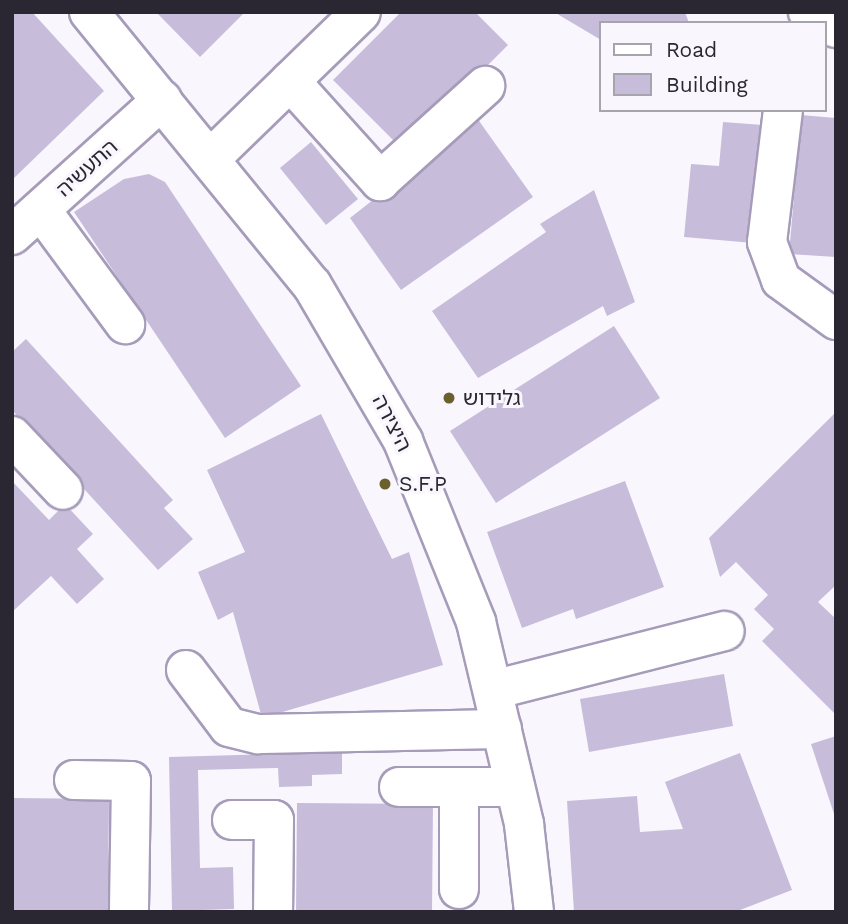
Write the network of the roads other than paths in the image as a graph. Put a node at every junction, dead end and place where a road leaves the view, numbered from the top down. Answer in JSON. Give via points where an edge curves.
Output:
{"nodes":[{"id":1,"x":89,"y":12,"type":"edge"},
{"id":2,"x":361,"y":12,"type":"edge"},
{"id":3,"x":808,"y":12,"type":"edge"},
{"id":4,"x":824,"y":21,"type":"edge"},
{"id":5,"x":290,"y":81,"type":"junction"},
{"id":6,"x":485,"y":86,"type":"dead end"},
{"id":7,"x":162,"y":100,"type":"junction"},
{"id":8,"x":783,"y":112,"type":"edge"},
{"id":9,"x":211,"y":158,"type":"junction"},
{"id":10,"x":41,"y":210,"type":"junction"},
{"id":11,"x":12,"y":235,"type":"edge"},
{"id":12,"x":836,"y":320,"type":"edge"},
{"id":13,"x":125,"y":324,"type":"dead end"},
{"id":14,"x":12,"y":436,"type":"edge"},
{"id":15,"x":63,"y":490,"type":"dead end"},
{"id":16,"x":725,"y":631,"type":"dead end"},
{"id":17,"x":186,"y":670,"type":"dead end"},
{"id":18,"x":493,"y":690,"type":"junction"},
{"id":19,"x":502,"y":729,"type":"junction"},
{"id":20,"x":74,"y":780,"type":"dead end"},
{"id":21,"x":399,"y":787,"type":"dead end"},
{"id":22,"x":459,"y":787,"type":"junction"},
{"id":23,"x":515,"y":787,"type":"junction"},
{"id":24,"x":232,"y":820,"type":"dead end"},
{"id":25,"x":458,"y":889,"type":"dead end"},
{"id":26,"x":129,"y":912,"type":"edge"},
{"id":27,"x":273,"y":912,"type":"edge"},
{"id":28,"x":534,"y":912,"type":"edge"}],
"edges":[{"from":1,"to":7,"type":"street","name":"היצירה"},
{"from":2,"to":5,"type":"street"},
{"from":3,"to":4,"type":"street"},
{"from":5,"to":6,"type":"street","via":[[380,181]]},
{"from":5,"to":9,"type":"street"},
{"from":7,"to":9,"type":"street","name":"היצירה"},
{"from":7,"to":10,"type":"street","name":"התעשיה"},
{"from":8,"to":12,"type":"street","via":[[767,242],[781,280]]},
{"from":9,"to":18,"type":"street","name":"היצירה","via":[[312,285],[403,441],[476,622]]},
{"from":10,"to":11,"type":"street","name":"התעשיה"},
{"from":10,"to":13,"type":"street"},
{"from":14,"to":15,"type":"street"},
{"from":16,"to":18,"type":"street"},
{"from":17,"to":19,"type":"street","via":[[229,727],[258,734]]},
{"from":18,"to":19,"type":"street","name":"היצירה"},
{"from":19,"to":23,"type":"street","name":"היצירה"},
{"from":20,"to":26,"type":"street","via":[[131,781]]},
{"from":21,"to":22,"type":"street"},
{"from":22,"to":23,"type":"street"},
{"from":22,"to":25,"type":"street"},
{"from":23,"to":28,"type":"street","name":"היצירה"},
{"from":24,"to":27,"type":"street","via":[[274,820]]}]}
